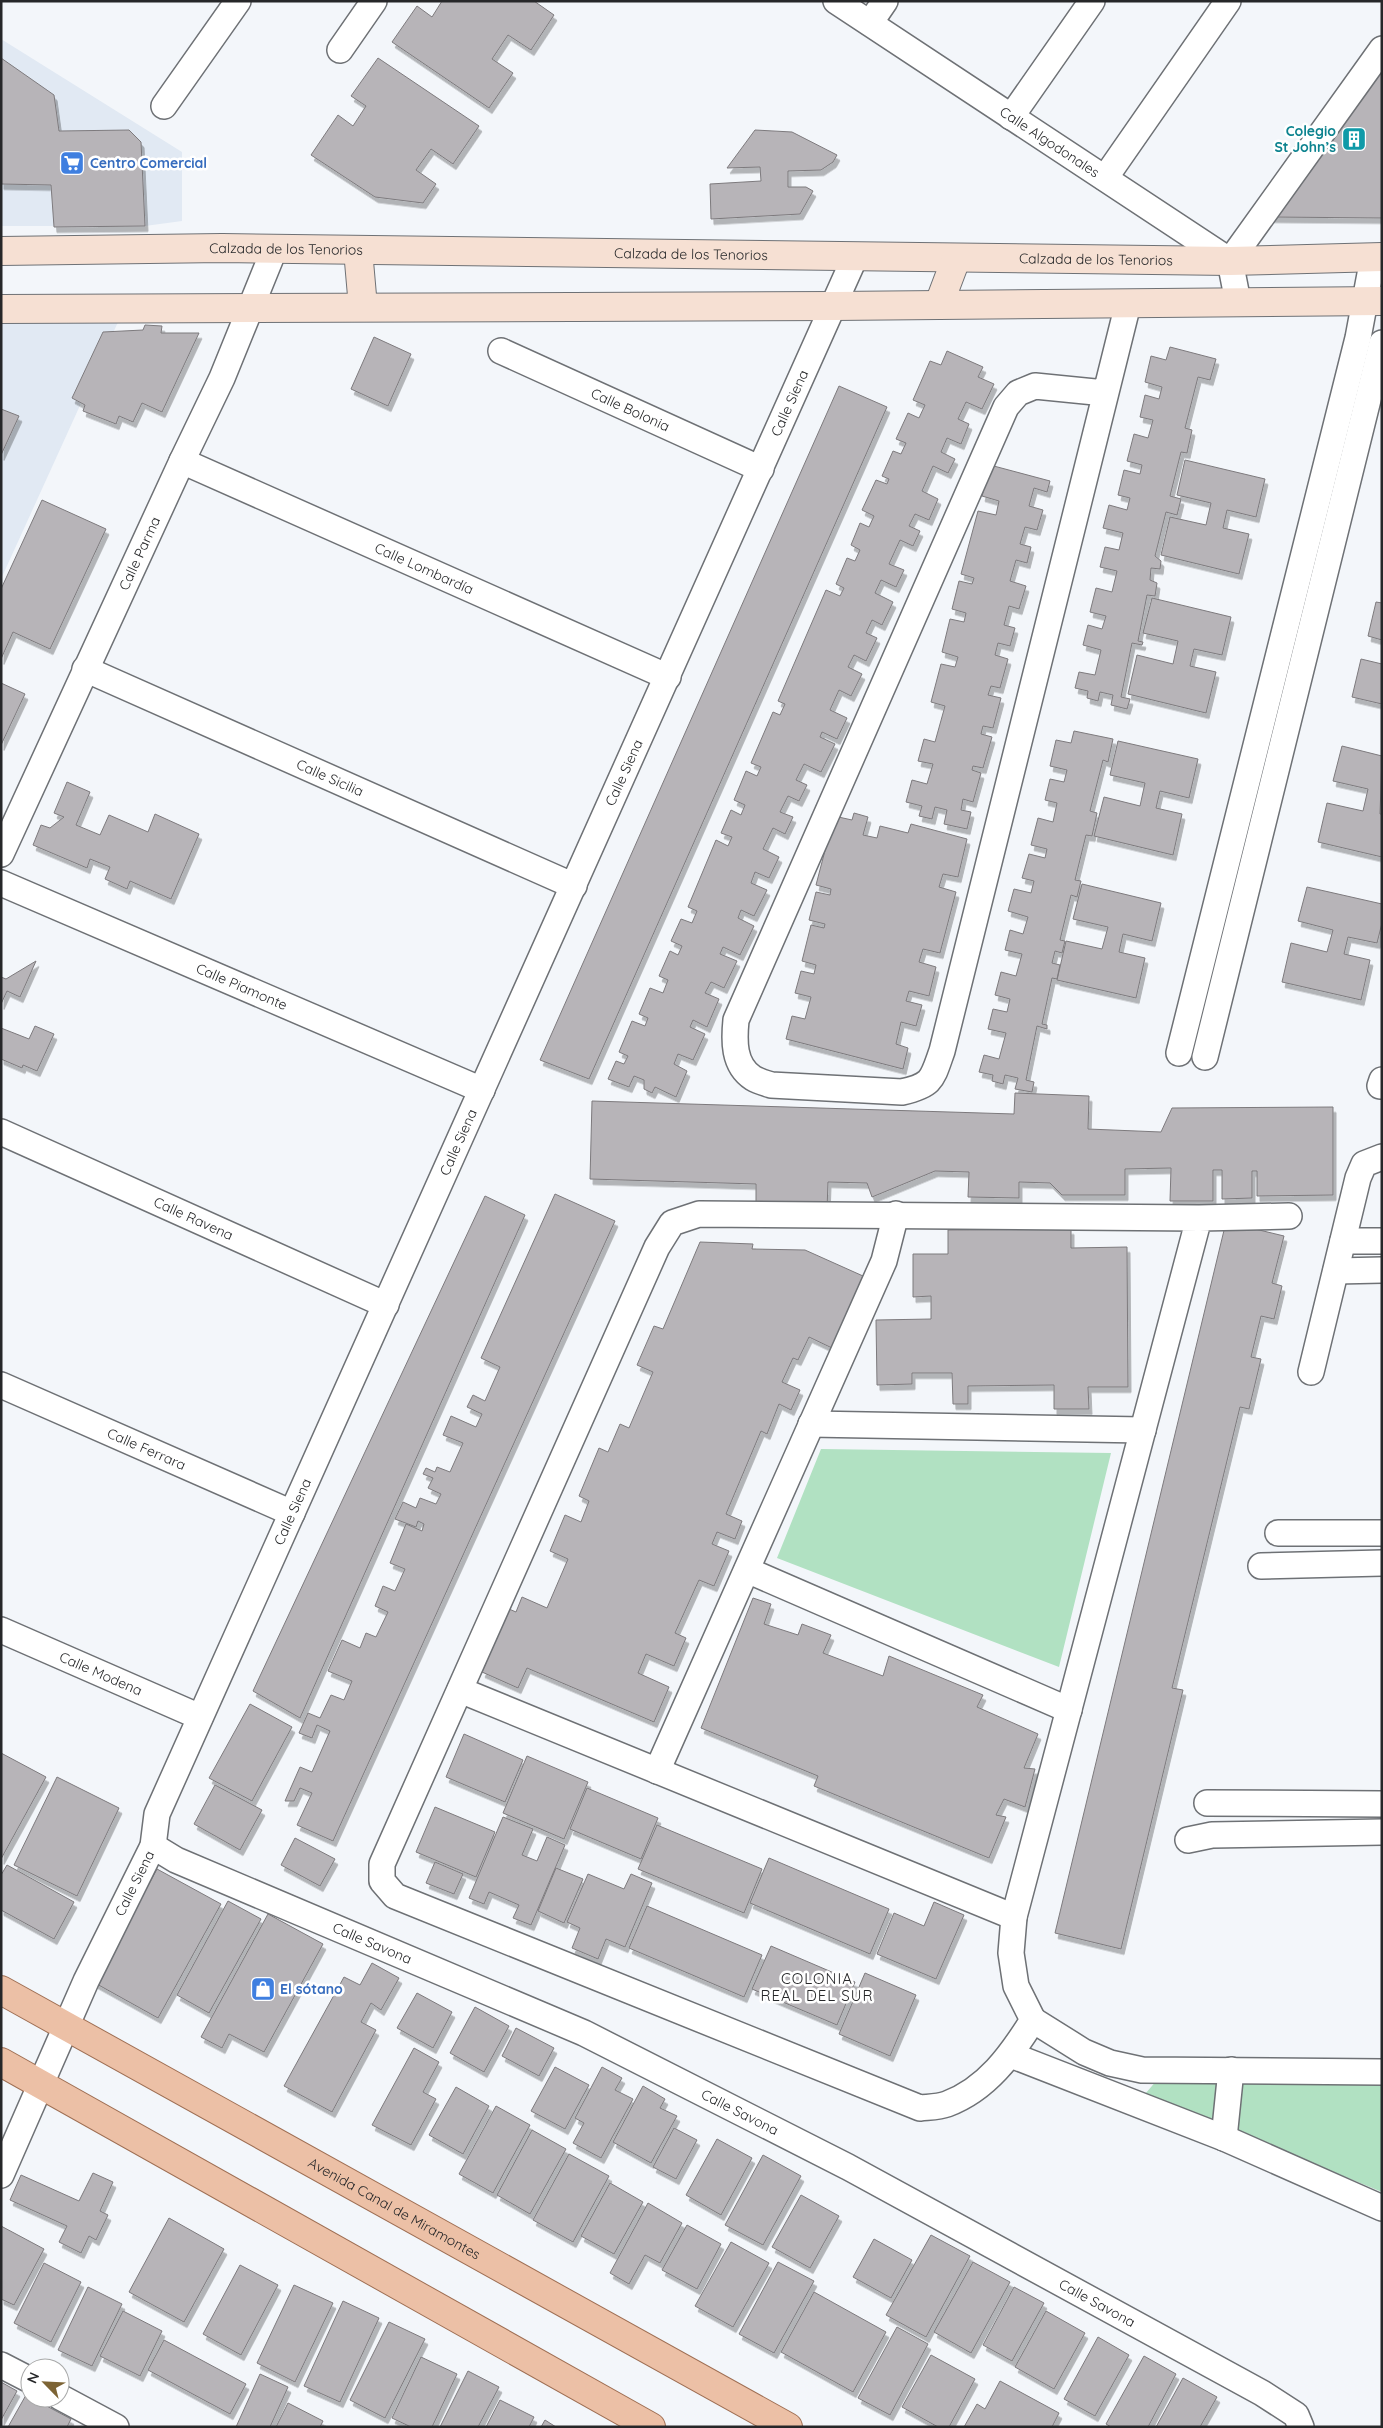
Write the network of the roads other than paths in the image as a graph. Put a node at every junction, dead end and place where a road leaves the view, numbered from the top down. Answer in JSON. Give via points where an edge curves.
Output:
{"nodes":[{"id":1,"x":238,"y":1,"type":"edge"},
{"id":2,"x":374,"y":1,"type":"edge"},
{"id":3,"x":836,"y":1,"type":"edge"},
{"id":4,"x":885,"y":1,"type":"edge"},
{"id":5,"x":1092,"y":1,"type":"edge"},
{"id":6,"x":1228,"y":1,"type":"edge"},
{"id":7,"x":870,"y":23,"type":"junction"},
{"id":8,"x":1382,"y":49,"type":"edge"},
{"id":9,"x":340,"y":50,"type":"dead end"},
{"id":10,"x":164,"y":106,"type":"dead end"},
{"id":11,"x":1011,"y":116,"type":"junction"},
{"id":12,"x":1105,"y":178,"type":"junction"},
{"id":13,"x":274,"y":250,"type":"junction"},
{"id":14,"x":358,"y":250,"type":"junction"},
{"id":15,"x":1,"y":252,"type":"edge"},
{"id":16,"x":855,"y":258,"type":"junction"},
{"id":17,"x":1377,"y":258,"type":"edge"},
{"id":18,"x":956,"y":259,"type":"junction"},
{"id":19,"x":1230,"y":261,"type":"junction"},
{"id":20,"x":1374,"y":301,"type":"edge"},
{"id":21,"x":1238,"y":302,"type":"junction"},
{"id":22,"x":938,"y":304,"type":"junction"},
{"id":23,"x":1128,"y":304,"type":"junction"},
{"id":24,"x":834,"y":306,"type":"junction"},
{"id":25,"x":363,"y":307,"type":"junction"},
{"id":26,"x":252,"y":308,"type":"junction"},
{"id":27,"x":1,"y":309,"type":"edge"},
{"id":28,"x":1382,"y":343,"type":"edge"},
{"id":29,"x":501,"y":350,"type":"dead end"},
{"id":30,"x":1106,"y":393,"type":"junction"},
{"id":31,"x":182,"y":461,"type":"junction"},
{"id":32,"x":762,"y":469,"type":"junction"},
{"id":33,"x":85,"y":670,"type":"junction"},
{"id":34,"x":668,"y":677,"type":"junction"},
{"id":35,"x":1,"y":854,"type":"edge"},
{"id":36,"x":1,"y":883,"type":"edge"},
{"id":37,"x":574,"y":886,"type":"junction"},
{"id":38,"x":1179,"y":1053,"type":"dead end"},
{"id":39,"x":1205,"y":1057,"type":"dead end"},
{"id":40,"x":482,"y":1090,"type":"junction"},
{"id":41,"x":1,"y":1132,"type":"edge"},
{"id":42,"x":1382,"y":1157,"type":"edge"},
{"id":43,"x":896,"y":1214,"type":"junction"},
{"id":44,"x":1290,"y":1216,"type":"dead end"},
{"id":45,"x":1199,"y":1218,"type":"junction"},
{"id":46,"x":1343,"y":1241,"type":"junction"},
{"id":47,"x":1382,"y":1241,"type":"edge"},
{"id":48,"x":1382,"y":1270,"type":"edge"},
{"id":49,"x":1336,"y":1271,"type":"junction"},
{"id":50,"x":386,"y":1305,"type":"junction"},
{"id":51,"x":1311,"y":1372,"type":"dead end"},
{"id":52,"x":1,"y":1385,"type":"edge"},
{"id":53,"x":811,"y":1424,"type":"junction"},
{"id":54,"x":1143,"y":1430,"type":"junction"},
{"id":55,"x":292,"y":1513,"type":"junction"},
{"id":56,"x":1278,"y":1533,"type":"dead end"},
{"id":57,"x":1382,"y":1533,"type":"edge"},
{"id":58,"x":1382,"y":1563,"type":"edge"},
{"id":59,"x":1261,"y":1566,"type":"dead end"},
{"id":60,"x":746,"y":1570,"type":"junction"},
{"id":61,"x":1,"y":1630,"type":"edge"},
{"id":62,"x":460,"y":1690,"type":"junction"},
{"id":63,"x":1069,"y":1710,"type":"junction"},
{"id":64,"x":200,"y":1717,"type":"junction"},
{"id":65,"x":657,"y":1771,"type":"junction"},
{"id":66,"x":1207,"y":1803,"type":"dead end"},
{"id":67,"x":1382,"y":1804,"type":"edge"},
{"id":68,"x":1382,"y":1832,"type":"edge"},
{"id":69,"x":1188,"y":1840,"type":"dead end"},
{"id":70,"x":153,"y":1846,"type":"junction"},
{"id":71,"x":1014,"y":1917,"type":"junction"},
{"id":72,"x":1,"y":1990,"type":"edge"},
{"id":73,"x":1033,"y":2020,"type":"junction"},
{"id":74,"x":65,"y":2027,"type":"junction"},
{"id":75,"x":1011,"y":2055,"type":"junction"},
{"id":76,"x":1,"y":2062,"type":"edge"},
{"id":77,"x":1231,"y":2070,"type":"junction"},
{"id":78,"x":1382,"y":2072,"type":"edge"},
{"id":79,"x":40,"y":2083,"type":"junction"},
{"id":80,"x":1224,"y":2138,"type":"junction"},
{"id":81,"x":1,"y":2175,"type":"edge"},
{"id":82,"x":1382,"y":2208,"type":"edge"},
{"id":83,"x":1,"y":2365,"type":"edge"},
{"id":84,"x":20,"y":2375,"type":"edge"},
{"id":85,"x":70,"y":2402,"type":"edge"},
{"id":86,"x":116,"y":2427,"type":"edge"},
{"id":87,"x":651,"y":2427,"type":"edge"},
{"id":88,"x":788,"y":2427,"type":"edge"},
{"id":89,"x":1301,"y":2427,"type":"edge"}],
"edges":[{"from":1,"to":10,"type":"street"},
{"from":2,"to":9,"type":"street"},
{"from":3,"to":7,"type":"street","name":"Calle Algodonales"},
{"from":4,"to":7,"type":"street"},
{"from":5,"to":11,"type":"street"},
{"from":6,"to":12,"type":"street"},
{"from":7,"to":11,"type":"street","name":"Calle Algodonales"},
{"from":8,"to":19,"type":"street"},
{"from":11,"to":12,"type":"street","name":"Calle Algodonales"},
{"from":12,"to":19,"type":"street","name":"Calle Algodonales"},
{"from":13,"to":14,"type":"street","name":"Calzada de los Tenorios"},
{"from":13,"to":15,"type":"street","name":"Calzada de los Tenorios"},
{"from":13,"to":26,"type":"street","name":"Calle Parma"},
{"from":14,"to":16,"type":"street","name":"Calzada de los Tenorios"},
{"from":14,"to":25,"type":"street"},
{"from":16,"to":18,"type":"street","name":"Calzada de los Tenorios"},
{"from":16,"to":24,"type":"street","name":"Calle Siena"},
{"from":17,"to":19,"type":"street","name":"Calzada de los Tenorios"},
{"from":17,"to":20,"type":"street"},
{"from":18,"to":19,"type":"street","name":"Calzada de los Tenorios"},
{"from":18,"to":22,"type":"street"},
{"from":19,"to":21,"type":"street"},
{"from":20,"to":21,"type":"street"},
{"from":20,"to":38,"type":"street"},
{"from":21,"to":23,"type":"street"},
{"from":22,"to":23,"type":"street"},
{"from":22,"to":24,"type":"street"},
{"from":23,"to":30,"type":"street"},
{"from":24,"to":25,"type":"street"},
{"from":24,"to":32,"type":"street","name":"Calle Siena"},
{"from":25,"to":26,"type":"street"},
{"from":26,"to":27,"type":"street"},
{"from":26,"to":31,"type":"street","name":"Calle Parma"},
{"from":28,"to":39,"type":"street"},
{"from":29,"to":32,"type":"street","name":"Calle Bolonia"},
{"from":30,"to":30,"type":"street","via":[[1035,386],[1018,393],[1006,407],[736,1020],[734,1043],[741,1065],[752,1078],[771,1085],[902,1092],[921,1088],[932,1079],[945,1041]]},
{"from":31,"to":33,"type":"street","name":"Calle Parma"},
{"from":31,"to":34,"type":"street","name":"Calle Lombardía"},
{"from":32,"to":34,"type":"street","name":"Calle Siena"},
{"from":33,"to":35,"type":"street","name":"Calle Parma"},
{"from":33,"to":37,"type":"street","name":"Calle Sicilia"},
{"from":34,"to":37,"type":"street","name":"Calle Siena"},
{"from":36,"to":40,"type":"street","name":"Calle Piamonte"},
{"from":37,"to":40,"type":"street","name":"Calle Siena"},
{"from":40,"to":50,"type":"street","name":"Calle Siena"},
{"from":41,"to":50,"type":"street","name":"Calle Ravena"},
{"from":42,"to":46,"type":"street","via":[[1364,1164]]},
{"from":43,"to":45,"type":"street"},
{"from":43,"to":53,"type":"street","via":[[884,1261]]},
{"from":43,"to":62,"type":"street","via":[[698,1214],[672,1223],[657,1247]]},
{"from":44,"to":45,"type":"street"},
{"from":45,"to":54,"type":"street"},
{"from":46,"to":47,"type":"street"},
{"from":46,"to":49,"type":"street"},
{"from":48,"to":49,"type":"street"},
{"from":49,"to":51,"type":"street"},
{"from":50,"to":55,"type":"street","name":"Calle Siena"},
{"from":52,"to":55,"type":"street","name":"Calle Ferrara"},
{"from":53,"to":54,"type":"street"},
{"from":53,"to":60,"type":"street"},
{"from":54,"to":63,"type":"street"},
{"from":55,"to":64,"type":"street","name":"Calle Siena"},
{"from":56,"to":57,"type":"street"},
{"from":58,"to":59,"type":"street"},
{"from":60,"to":63,"type":"street"},
{"from":60,"to":65,"type":"street"},
{"from":61,"to":64,"type":"street","name":"Calle Modena"},
{"from":62,"to":65,"type":"street"},
{"from":62,"to":75,"type":"street","via":[[382,1864],[382,1881],[395,1896],[920,2108],[945,2104],[973,2092]]},
{"from":63,"to":71,"type":"street"},
{"from":64,"to":70,"type":"street","name":"Calle Siena","via":[[157,1814]]},
{"from":65,"to":71,"type":"street"},
{"from":66,"to":67,"type":"street"},
{"from":68,"to":69,"type":"street","via":[[1212,1835]]},
{"from":70,"to":74,"type":"street","name":"Calle Siena"},
{"from":70,"to":89,"type":"street","name":"Calle Savona","via":[[176,1860],[584,2033],[848,2167],[1262,2393],[1296,2415]]},
{"from":71,"to":73,"type":"street","via":[[1011,1953],[1016,1986]]},
{"from":72,"to":74,"type":"main road","name":"Avenida Canal de Miramontes"},
{"from":73,"to":75,"type":"street"},
{"from":73,"to":77,"type":"street","via":[[1110,2064],[1142,2070]]},
{"from":74,"to":79,"type":"street","name":"Calle Siena"},
{"from":74,"to":88,"type":"main road","name":"Avenida Canal de Miramontes"},
{"from":75,"to":80,"type":"street"},
{"from":76,"to":79,"type":"main road"},
{"from":77,"to":78,"type":"street"},
{"from":77,"to":80,"type":"street"},
{"from":79,"to":81,"type":"street","name":"Calle Siena"},
{"from":79,"to":87,"type":"main road"},
{"from":80,"to":82,"type":"street"},
{"from":83,"to":84,"type":"street"},
{"from":85,"to":86,"type":"street"}]}
